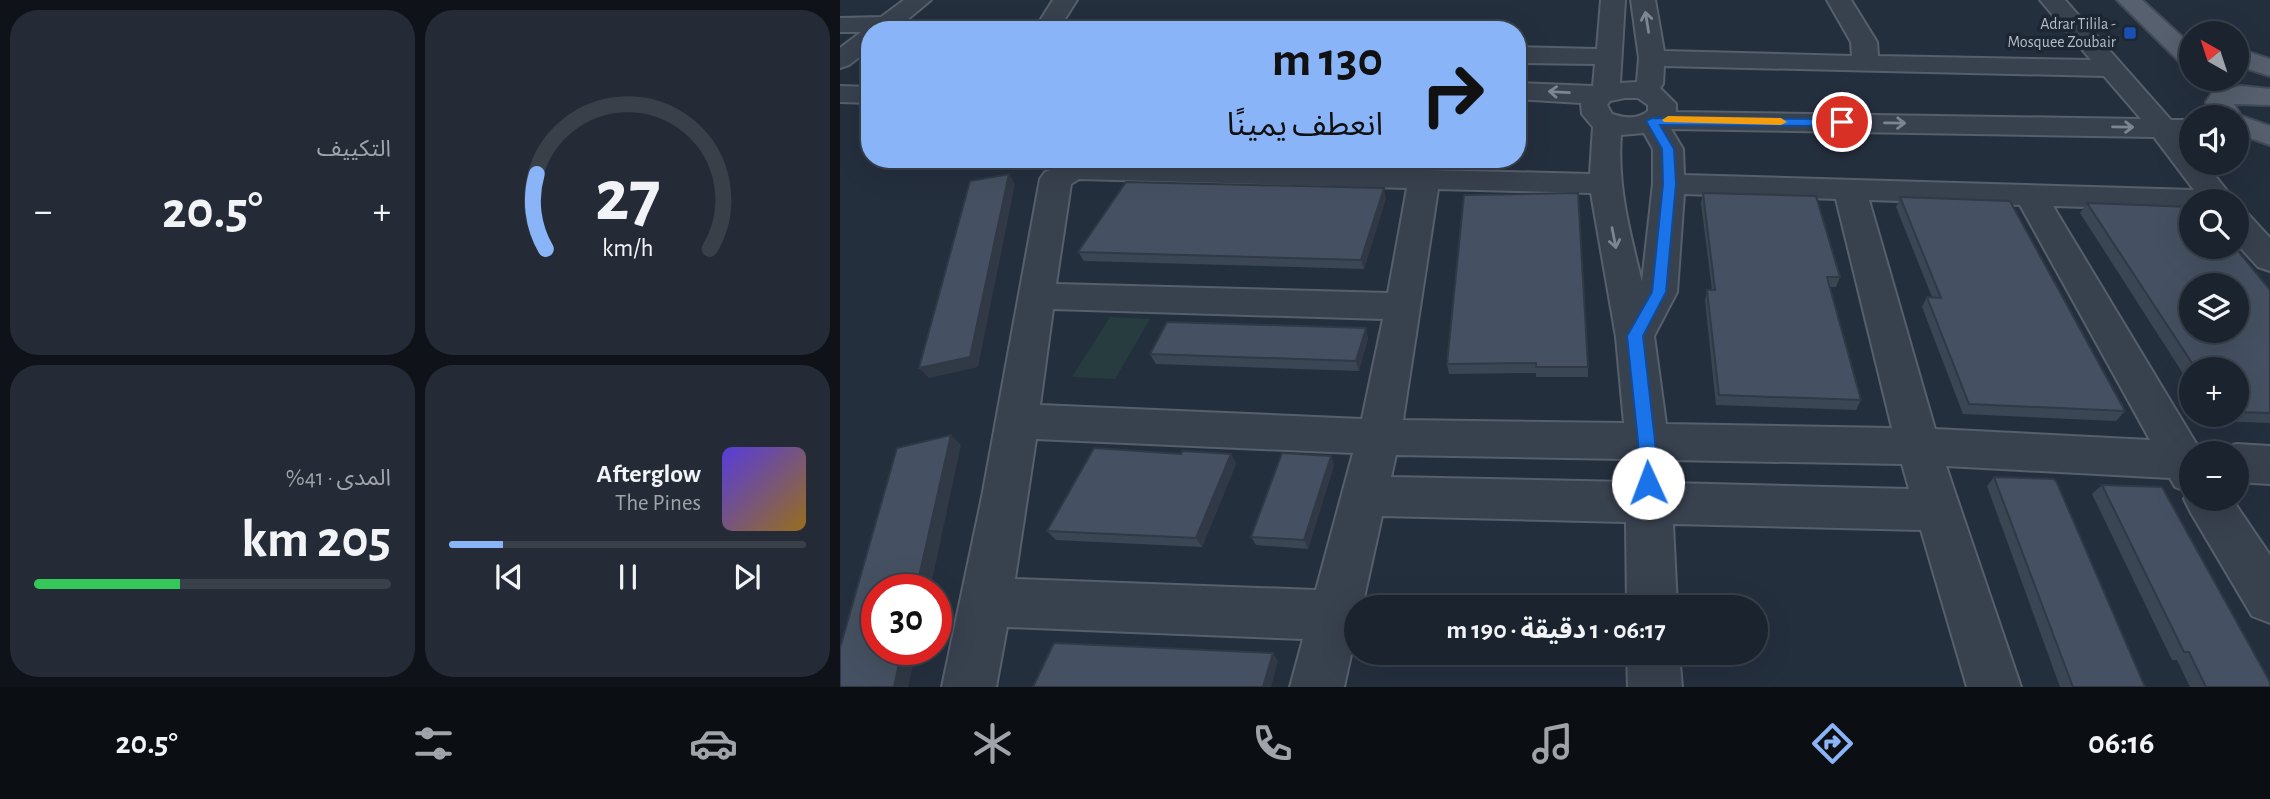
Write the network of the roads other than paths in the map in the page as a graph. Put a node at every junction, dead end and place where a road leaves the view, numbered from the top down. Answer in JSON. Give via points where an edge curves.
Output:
{"nodes":[{"id":1,"x":919,"y":0,"type":"edge"},
{"id":2,"x":1065,"y":0,"type":"edge"},
{"id":3,"x":1613,"y":0,"type":"edge"},
{"id":4,"x":1643,"y":0,"type":"edge"},
{"id":5,"x":1839,"y":0,"type":"edge"},
{"id":6,"x":2052,"y":0,"type":"edge"},
{"id":7,"x":2129,"y":0,"type":"edge"},
{"id":8,"x":2153,"y":0,"type":"edge"},
{"id":9,"x":891,"y":21,"type":"edge"},
{"id":10,"x":1052,"y":21,"type":"edge"},
{"id":11,"x":2179,"y":23,"type":"edge"},
{"id":12,"x":840,"y":25,"type":"edge"},
{"id":13,"x":861,"y":28,"type":"edge"},
{"id":14,"x":861,"y":44,"type":"edge"},
{"id":15,"x":2179,"y":48,"type":"edge"},
{"id":16,"x":1526,"y":55,"type":"edge"},
{"id":17,"x":1607,"y":57,"type":"junction"},
{"id":18,"x":1652,"y":58,"type":"junction"},
{"id":19,"x":840,"y":60,"type":"edge"},
{"id":20,"x":2249,"y":61,"type":"edge"},
{"id":21,"x":1866,"y":64,"type":"junction"},
{"id":22,"x":2113,"y":68,"type":"junction"},
{"id":23,"x":2270,"y":68,"type":"edge"},
{"id":24,"x":840,"y":80,"type":"edge"},
{"id":25,"x":861,"y":80,"type":"edge"},
{"id":26,"x":2249,"y":82,"type":"edge"},
{"id":27,"x":1526,"y":93,"type":"edge"},
{"id":28,"x":840,"y":94,"type":"edge"},
{"id":29,"x":861,"y":95,"type":"edge"},
{"id":30,"x":2269,"y":97,"type":"edge"},
{"id":31,"x":2241,"y":105,"type":"edge"},
{"id":32,"x":1603,"y":106,"type":"junction"},
{"id":33,"x":1653,"y":108,"type":"junction"},
{"id":34,"x":2179,"y":111,"type":"edge"},
{"id":35,"x":1526,"y":113,"type":"edge"},
{"id":36,"x":2154,"y":117,"type":"junction"},
{"id":37,"x":2179,"y":124,"type":"edge"},
{"id":38,"x":1424,"y":180,"type":"junction"},
{"id":39,"x":1604,"y":184,"type":"junction"},
{"id":40,"x":1669,"y":184,"type":"junction"},
{"id":41,"x":2210,"y":189,"type":"edge"},
{"id":42,"x":1850,"y":190,"type":"junction"},
{"id":43,"x":2031,"y":195,"type":"junction"},
{"id":44,"x":2179,"y":200,"type":"edge"},
{"id":45,"x":2249,"y":236,"type":"edge"},
{"id":46,"x":2270,"y":259,"type":"edge"},
{"id":47,"x":1036,"y":296,"type":"junction"},
{"id":48,"x":1404,"y":307,"type":"junction"},
{"id":49,"x":1635,"y":336,"type":"junction"},
{"id":50,"x":1017,"y":421,"type":"junction"},
{"id":51,"x":1379,"y":437,"type":"junction"},
{"id":52,"x":1646,"y":441,"type":"junction"},
{"id":53,"x":1917,"y":446,"type":"junction"},
{"id":54,"x":2179,"y":450,"type":"edge"},
{"id":55,"x":2249,"y":464,"type":"edge"},
{"id":56,"x":2270,"y":465,"type":"edge"},
{"id":57,"x":2179,"y":473,"type":"edge"},
{"id":58,"x":1364,"y":496,"type":"junction"},
{"id":59,"x":1648,"y":505,"type":"junction"},
{"id":60,"x":1938,"y":510,"type":"junction"},
{"id":61,"x":2216,"y":511,"type":"edge"},
{"id":62,"x":1652,"y":595,"type":"edge"},
{"id":63,"x":2270,"y":599,"type":"edge"},
{"id":64,"x":988,"y":603,"type":"junction"},
{"id":65,"x":1335,"y":616,"type":"junction"},
{"id":66,"x":1654,"y":665,"type":"edge"},
{"id":67,"x":969,"y":687,"type":"edge"},
{"id":68,"x":1317,"y":687,"type":"edge"},
{"id":69,"x":1655,"y":687,"type":"edge"},
{"id":70,"x":1994,"y":687,"type":"edge"}],
"edges":[{"from":1,"to":9,"type":"street"},
{"from":2,"to":10,"type":"street"},
{"from":3,"to":17,"type":"street"},
{"from":18,"to":4,"type":"street","one_way":true},
{"from":5,"to":21,"type":"street","via":[[1864,42]]},
{"from":6,"to":22,"type":"street"},
{"from":7,"to":15,"type":"main road"},
{"from":8,"to":11,"type":"main road"},
{"from":12,"to":13,"type":"street"},
{"from":14,"to":19,"type":"street"},
{"from":16,"to":17,"type":"street"},
{"from":17,"to":32,"type":"street"},
{"from":18,"to":21,"type":"street"},
{"from":18,"to":33,"type":"street"},
{"from":20,"to":23,"type":"main road"},
{"from":21,"to":22,"type":"street"},
{"from":22,"to":36,"type":"street"},
{"from":24,"to":25,"type":"street"},
{"from":26,"to":30,"type":"main road"},
{"from":32,"to":27,"type":"street","one_way":true},
{"from":28,"to":29,"type":"street"},
{"from":30,"to":31,"type":"main road","via":[[2241,94]]},
{"from":32,"to":33,"type":"street","via":[[1635,126]]},
{"from":32,"to":35,"type":"street"},
{"from":32,"to":39,"type":"street"},
{"from":33,"to":36,"type":"street"},
{"from":33,"to":40,"type":"street","via":[[1668,149]]},
{"from":34,"to":36,"type":"street"},
{"from":36,"to":37,"type":"street"},
{"from":36,"to":41,"type":"street"},
{"from":38,"to":39,"type":"street"},
{"from":38,"to":47,"type":"street","via":[[1065,172],[1056,179]]},
{"from":38,"to":48,"type":"street"},
{"from":39,"to":49,"type":"street","one_way":true},
{"from":40,"to":42,"type":"street"},
{"from":40,"to":49,"type":"street","via":[[1659,292]]},
{"from":42,"to":43,"type":"street"},
{"from":42,"to":53,"type":"street"},
{"from":43,"to":44,"type":"street"},
{"from":43,"to":54,"type":"street"},
{"from":45,"to":46,"type":"street"},
{"from":47,"to":48,"type":"street"},
{"from":47,"to":50,"type":"street"},
{"from":48,"to":51,"type":"street"},
{"from":49,"to":52,"type":"street"},
{"from":50,"to":51,"type":"street"},
{"from":50,"to":64,"type":"street"},
{"from":51,"to":52,"type":"street"},
{"from":51,"to":58,"type":"street"},
{"from":52,"to":53,"type":"street"},
{"from":52,"to":59,"type":"street"},
{"from":53,"to":57,"type":"street"},
{"from":53,"to":60,"type":"street"},
{"from":55,"to":56,"type":"street"},
{"from":58,"to":59,"type":"street"},
{"from":58,"to":65,"type":"street"},
{"from":59,"to":60,"type":"street"},
{"from":59,"to":62,"type":"street"},
{"from":60,"to":70,"type":"street"},
{"from":61,"to":63,"type":"street"},
{"from":64,"to":65,"type":"street"},
{"from":64,"to":67,"type":"street"},
{"from":65,"to":68,"type":"street"},
{"from":66,"to":69,"type":"street"}]}
